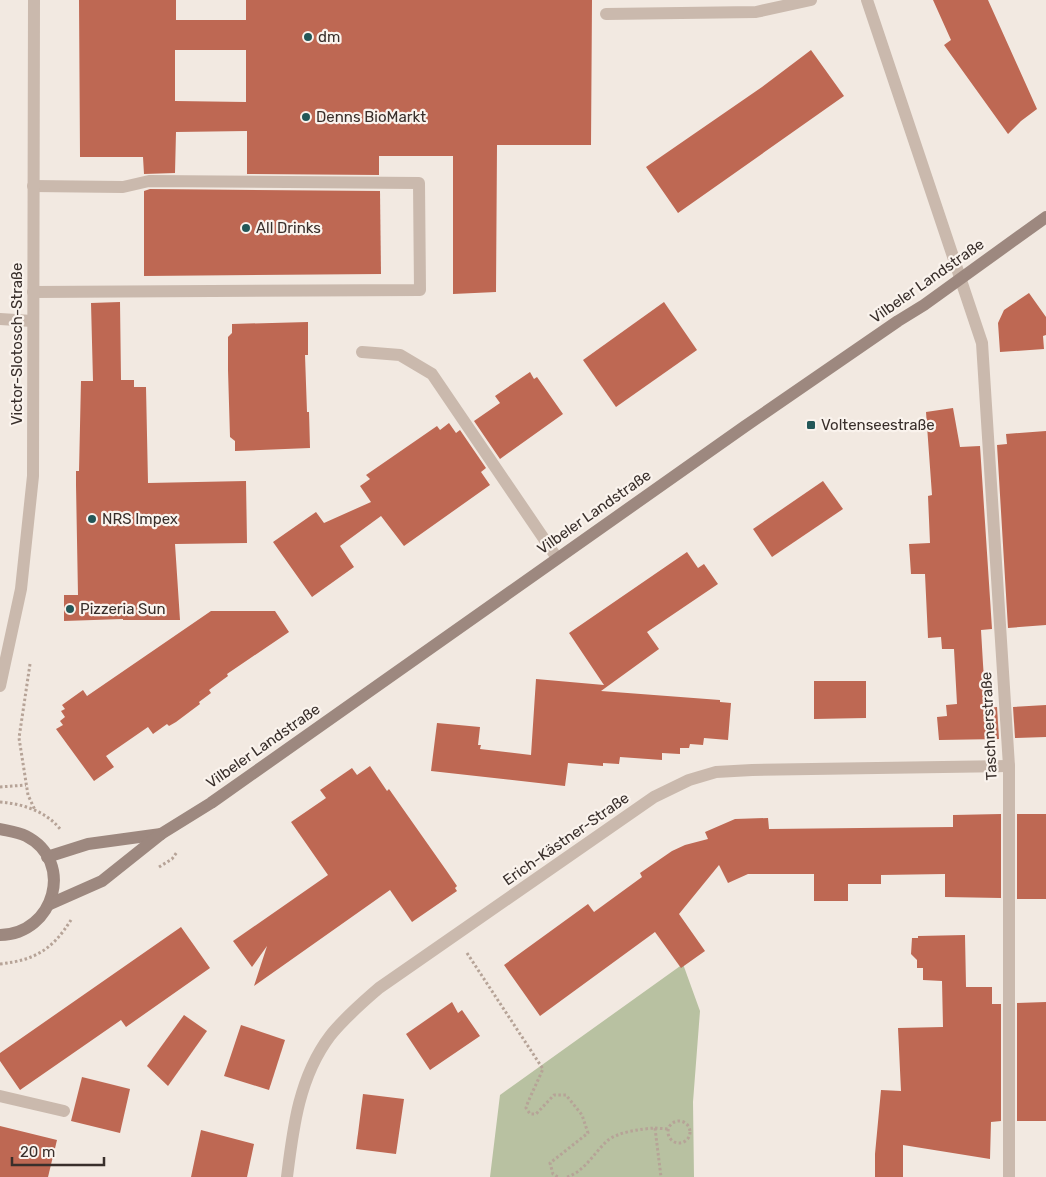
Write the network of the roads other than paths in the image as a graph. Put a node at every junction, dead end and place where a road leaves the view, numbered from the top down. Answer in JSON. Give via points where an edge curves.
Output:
{"nodes":[{"id":1,"x":34,"y":0,"type":"edge"},
{"id":2,"x":811,"y":0,"type":"edge"},
{"id":3,"x":867,"y":0,"type":"edge"},
{"id":4,"x":606,"y":14,"type":"dead end"},
{"id":5,"x":33,"y":186,"type":"junction"},
{"id":6,"x":1046,"y":217,"type":"edge"},
{"id":7,"x":961,"y":278,"type":"junction"},
{"id":8,"x":33,"y":292,"type":"junction"},
{"id":9,"x":0,"y":319,"type":"edge"},
{"id":10,"x":32,"y":322,"type":"junction"},
{"id":11,"x":362,"y":352,"type":"dead end"},
{"id":12,"x":557,"y":558,"type":"junction"},
{"id":13,"x":0,"y":686,"type":"edge"},
{"id":14,"x":1009,"y":766,"type":"junction"},
{"id":15,"x":0,"y":829,"type":"edge"},
{"id":16,"x":161,"y":834,"type":"junction"},
{"id":17,"x":47,"y":856,"type":"junction"},
{"id":18,"x":50,"y":904,"type":"junction"},
{"id":19,"x":0,"y":936,"type":"edge"},
{"id":20,"x":0,"y":1096,"type":"edge"},
{"id":21,"x":64,"y":1111,"type":"dead end"},
{"id":22,"x":286,"y":1177,"type":"edge"},
{"id":23,"x":1009,"y":1177,"type":"edge"}],
"edges":[{"from":1,"to":5,"type":"street","name":"Victor-Slotosch-Straße"},
{"from":2,"to":4,"type":"street","via":[[756,12]]},
{"from":3,"to":7,"type":"street"},
{"from":5,"to":8,"type":"street","name":"Victor-Slotosch-Straße"},
{"from":5,"to":8,"type":"street","via":[[123,187],[149,181],[419,183],[420,290]]},
{"from":6,"to":7,"type":"main road","name":"Vilbeler Landstraße"},
{"from":7,"to":12,"type":"main road","name":"Vilbeler Landstraße"},
{"from":7,"to":14,"type":"street","name":"Taschnerstraße","via":[[982,343]]},
{"from":8,"to":10,"type":"street","name":"Victor-Slotosch-Straße"},
{"from":9,"to":10,"type":"street"},
{"from":10,"to":13,"type":"street","name":"Victor-Slotosch-Straße","via":[[33,476],[21,589]]},
{"from":11,"to":12,"type":"street","via":[[400,355],[432,374]]},
{"from":12,"to":16,"type":"main road","name":"Vilbeler Landstraße","via":[[211,803]]},
{"from":14,"to":22,"type":"street","name":"Erich-Kästner-Straße","via":[[716,772],[654,797],[380,988],[354,1010],[330,1037],[301,1095]]},
{"from":14,"to":23,"type":"street","name":"Taschnerstraße"},
{"from":15,"to":17,"type":"main road","via":[[28,837]]},
{"from":16,"to":17,"type":"main road","name":"Vilbeler Landstraße","via":[[88,844]]},
{"from":16,"to":18,"type":"main road","name":"Vilbeler Landstraße","via":[[102,881]]},
{"from":17,"to":18,"type":"main road","via":[[54,888]]},
{"from":18,"to":19,"type":"main road","name":"Vilbeler Landstraße","via":[[30,927],[17,934]]},
{"from":20,"to":21,"type":"street"}]}
